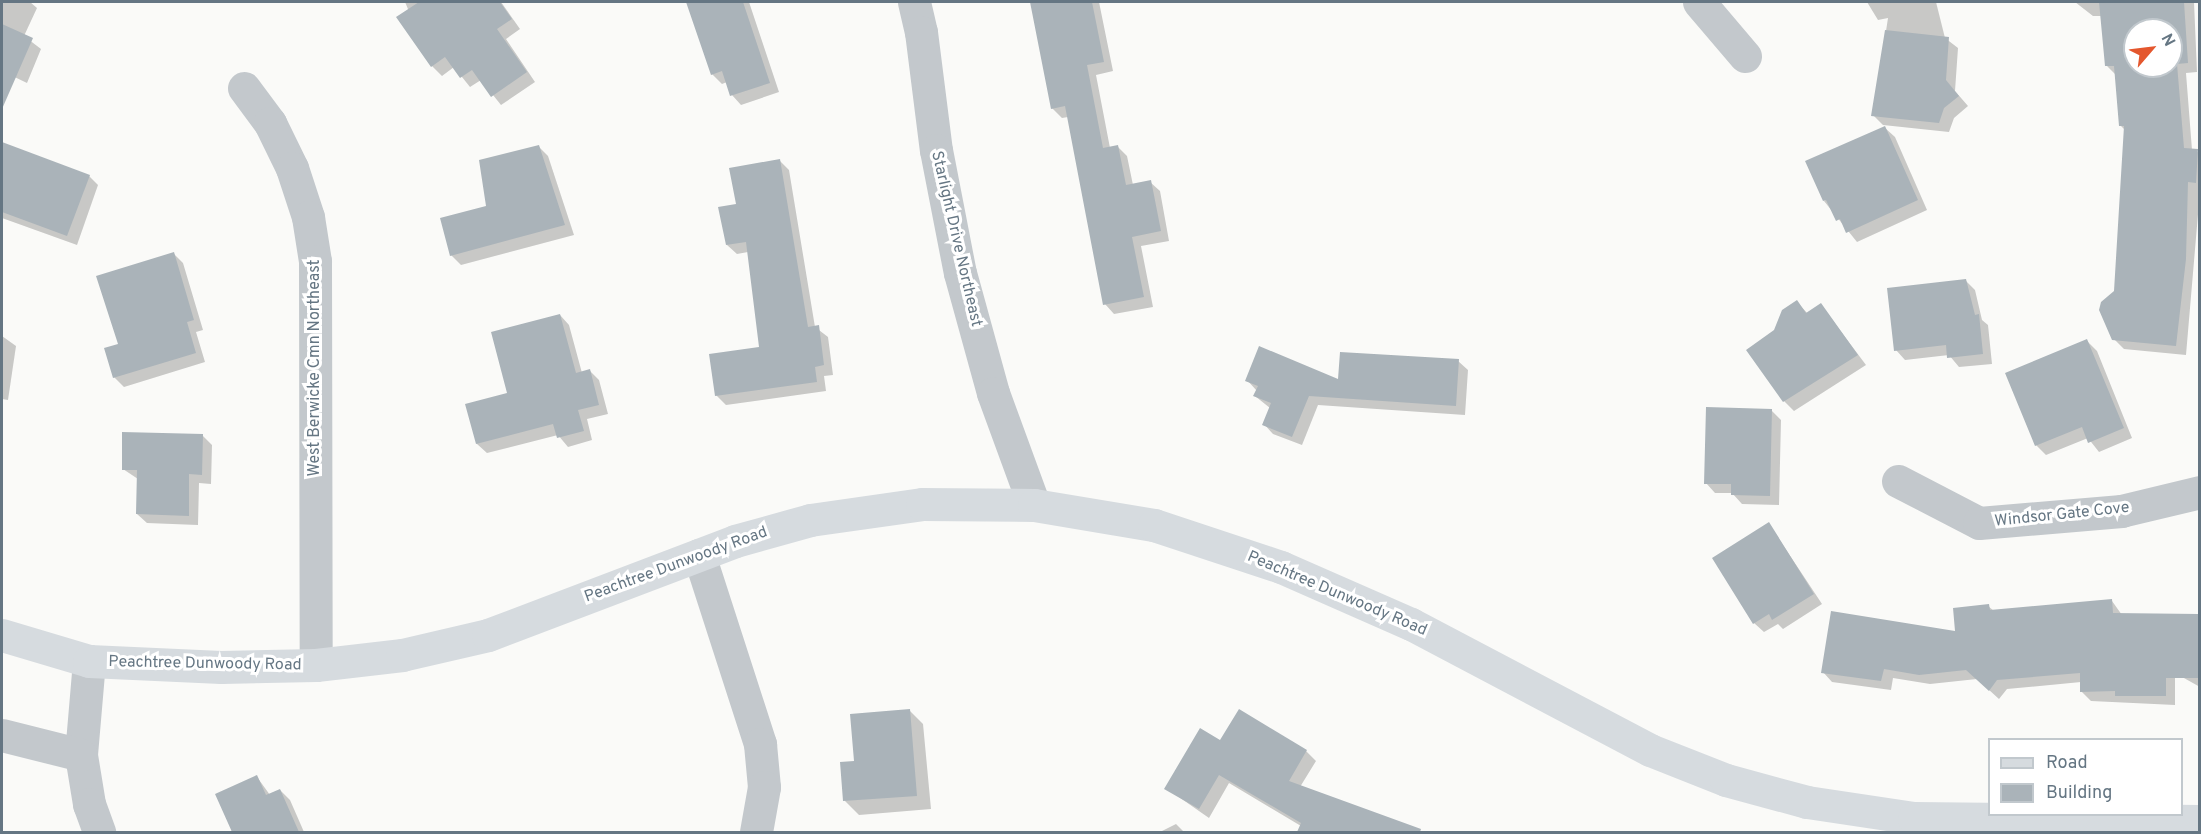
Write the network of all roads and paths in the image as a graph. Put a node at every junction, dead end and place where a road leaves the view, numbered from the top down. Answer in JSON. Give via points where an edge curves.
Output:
{"nodes":[{"id":1,"x":914,"y":2,"type":"edge"},
{"id":2,"x":1699,"y":2,"type":"edge"},
{"id":3,"x":1745,"y":56,"type":"dead end"},
{"id":4,"x":244,"y":88,"type":"dead end"},
{"id":5,"x":1898,"y":481,"type":"dead end"},
{"id":6,"x":2199,"y":492,"type":"edge"},
{"id":7,"x":1034,"y":505,"type":"junction"},
{"id":8,"x":699,"y":555,"type":"junction"},
{"id":9,"x":2,"y":636,"type":"edge"},
{"id":10,"x":89,"y":661,"type":"junction"},
{"id":11,"x":316,"y":665,"type":"junction"},
{"id":12,"x":2,"y":735,"type":"edge"},
{"id":13,"x":81,"y":755,"type":"junction"},
{"id":14,"x":2199,"y":821,"type":"edge"},
{"id":15,"x":99,"y":832,"type":"edge"},
{"id":16,"x":756,"y":832,"type":"edge"}],
"edges":[{"from":1,"to":7,"type":"street","name":"Starlight Drive Northeast","via":[[936,150],[960,273],[993,393]]},
{"from":2,"to":3,"type":"street"},
{"from":4,"to":11,"type":"street","name":"West Berwicke Cmn Northeast","via":[[270,123],[292,168],[308,217],[315,261]]},
{"from":5,"to":6,"type":"street","name":"Windsor Gate Cove","via":[[1979,523],[2121,511]]},
{"from":7,"to":8,"type":"main road","name":"Peachtree Dunwoody Road","via":[[922,504],[810,520]]},
{"from":7,"to":14,"type":"main road","name":"Peachtree Dunwoody Road","via":[[1154,525],[1281,567],[1412,624],[1650,750],[1726,780],[1808,802],[1914,818]]},
{"from":8,"to":11,"type":"main road","name":"Peachtree Dunwoody Road","via":[[488,635],[402,654]]},
{"from":8,"to":16,"type":"street","via":[[760,744],[764,787]]},
{"from":9,"to":10,"type":"main road","name":"Peachtree Dunwoody Road"},
{"from":10,"to":11,"type":"main road","name":"Peachtree Dunwoody Road","via":[[221,667]]},
{"from":10,"to":13,"type":"street"},
{"from":12,"to":13,"type":"street"},
{"from":13,"to":15,"type":"street","via":[[89,804]]}]}
